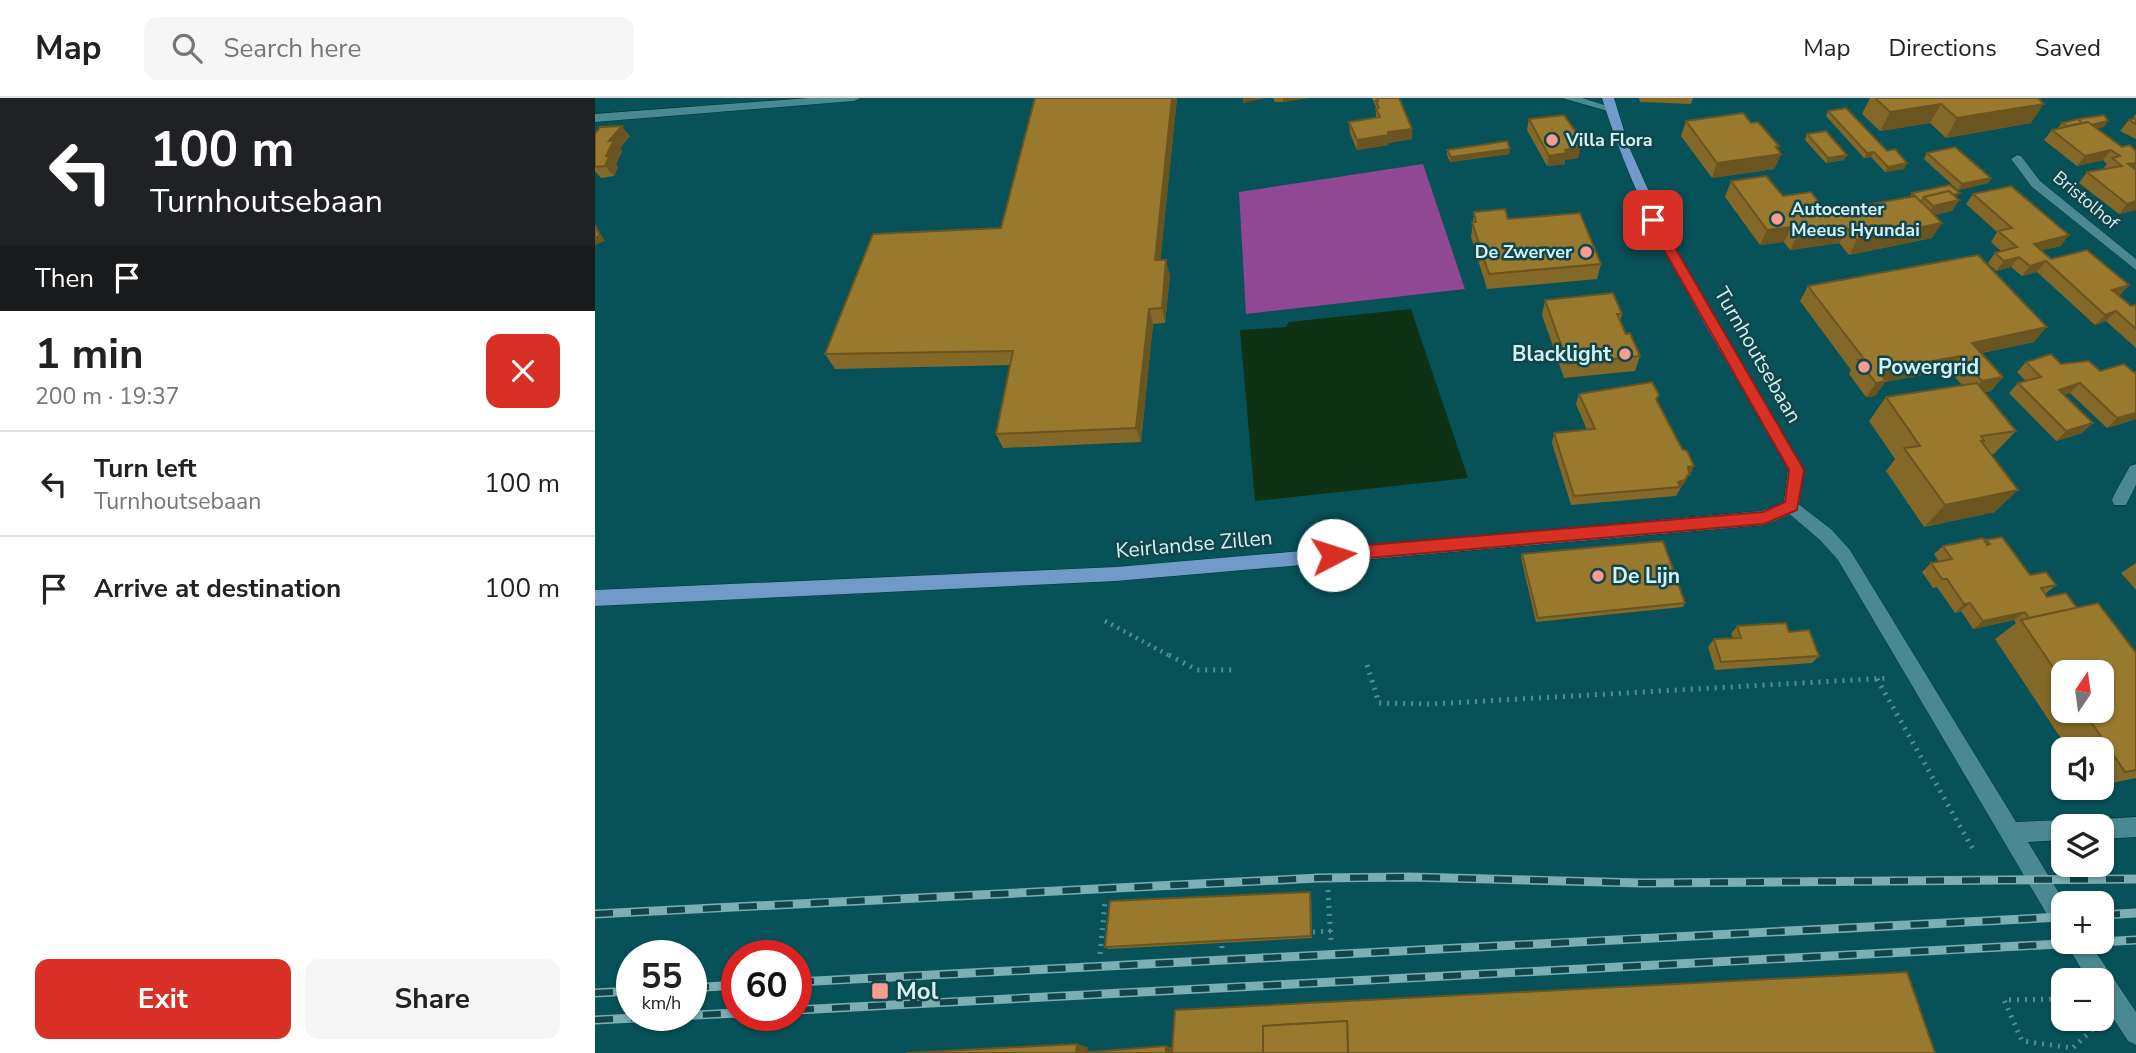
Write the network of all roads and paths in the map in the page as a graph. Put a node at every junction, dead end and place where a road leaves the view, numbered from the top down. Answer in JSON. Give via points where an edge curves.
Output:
{"nodes":[{"id":1,"x":854,"y":98,"type":"edge"},
{"id":2,"x":1567,"y":98,"type":"edge"},
{"id":3,"x":1610,"y":103,"type":"edge"},
{"id":4,"x":595,"y":118,"type":"edge"},
{"id":5,"x":2018,"y":159,"type":"dead end"},
{"id":6,"x":2136,"y":267,"type":"edge"},
{"id":7,"x":2136,"y":470,"type":"edge"},
{"id":8,"x":2120,"y":500,"type":"dead end"},
{"id":9,"x":1792,"y":506,"type":"junction"},
{"id":10,"x":595,"y":598,"type":"edge"},
{"id":11,"x":1105,"y":621,"type":"dead end"},
{"id":12,"x":1367,"y":665,"type":"dead end"},
{"id":13,"x":1235,"y":670,"type":"dead end"},
{"id":14,"x":1916,"y":676,"type":"junction"},
{"id":15,"x":1877,"y":679,"type":"junction"},
{"id":16,"x":2136,"y":827,"type":"edge"},
{"id":17,"x":2114,"y":828,"type":"edge"},
{"id":18,"x":2051,"y":831,"type":"edge"},
{"id":19,"x":2012,"y":833,"type":"junction"},
{"id":20,"x":1974,"y":851,"type":"dead end"},
{"id":21,"x":1328,"y":890,"type":"dead end"},
{"id":22,"x":2051,"y":899,"type":"edge"},
{"id":23,"x":1105,"y":901,"type":"dead end"},
{"id":24,"x":1222,"y":928,"type":"edge"},
{"id":25,"x":1110,"y":929,"type":"edge"},
{"id":26,"x":1102,"y":930,"type":"junction"},
{"id":27,"x":1331,"y":931,"type":"junction"},
{"id":28,"x":1313,"y":932,"type":"edge"},
{"id":29,"x":1331,"y":942,"type":"dead end"},
{"id":30,"x":1221,"y":948,"type":"edge"},
{"id":31,"x":1100,"y":954,"type":"dead end"},
{"id":32,"x":2084,"y":954,"type":"edge"},
{"id":33,"x":2051,"y":999,"type":"edge"},
{"id":34,"x":2120,"y":1006,"type":"junction"},
{"id":35,"x":2114,"y":1011,"type":"edge"},
{"id":36,"x":2092,"y":1031,"type":"edge"},
{"id":37,"x":2136,"y":1033,"type":"edge"}],
"edges":[{"from":1,"to":4,"type":"street"},
{"from":2,"to":3,"type":"street"},
{"from":3,"to":9,"type":"main road","name":"Turnhoutsebaan","via":[[1622,147],[1653,220],[1796,470]]},
{"from":5,"to":6,"type":"street","name":"Bristolhof","via":[[2036,184]]},
{"from":7,"to":8,"type":"street"},
{"from":9,"to":10,"type":"main road","name":"Keirlandse Zillen","via":[[1764,518],[1116,574]]},
{"from":9,"to":14,"type":"street","via":[[1844,555]]},
{"from":11,"to":13,"type":"path","via":[[1197,670]]},
{"from":12,"to":15,"type":"path","via":[[1378,703],[1432,704]]},
{"from":14,"to":15,"type":"path"},
{"from":14,"to":19,"type":"street"},
{"from":15,"to":20,"type":"path"},
{"from":16,"to":17,"type":"street"},
{"from":18,"to":19,"type":"street"},
{"from":19,"to":22,"type":"street"},
{"from":21,"to":27,"type":"path"},
{"from":23,"to":26,"type":"path"},
{"from":24,"to":30,"type":"path"},
{"from":25,"to":26,"type":"path"},
{"from":26,"to":31,"type":"path"},
{"from":27,"to":28,"type":"path"},
{"from":27,"to":29,"type":"path"},
{"from":32,"to":34,"type":"street"},
{"from":33,"to":36,"type":"path","via":[[2004,1000],[2022,1041],[2073,1048]]},
{"from":34,"to":35,"type":"path"},
{"from":34,"to":37,"type":"street"}]}
